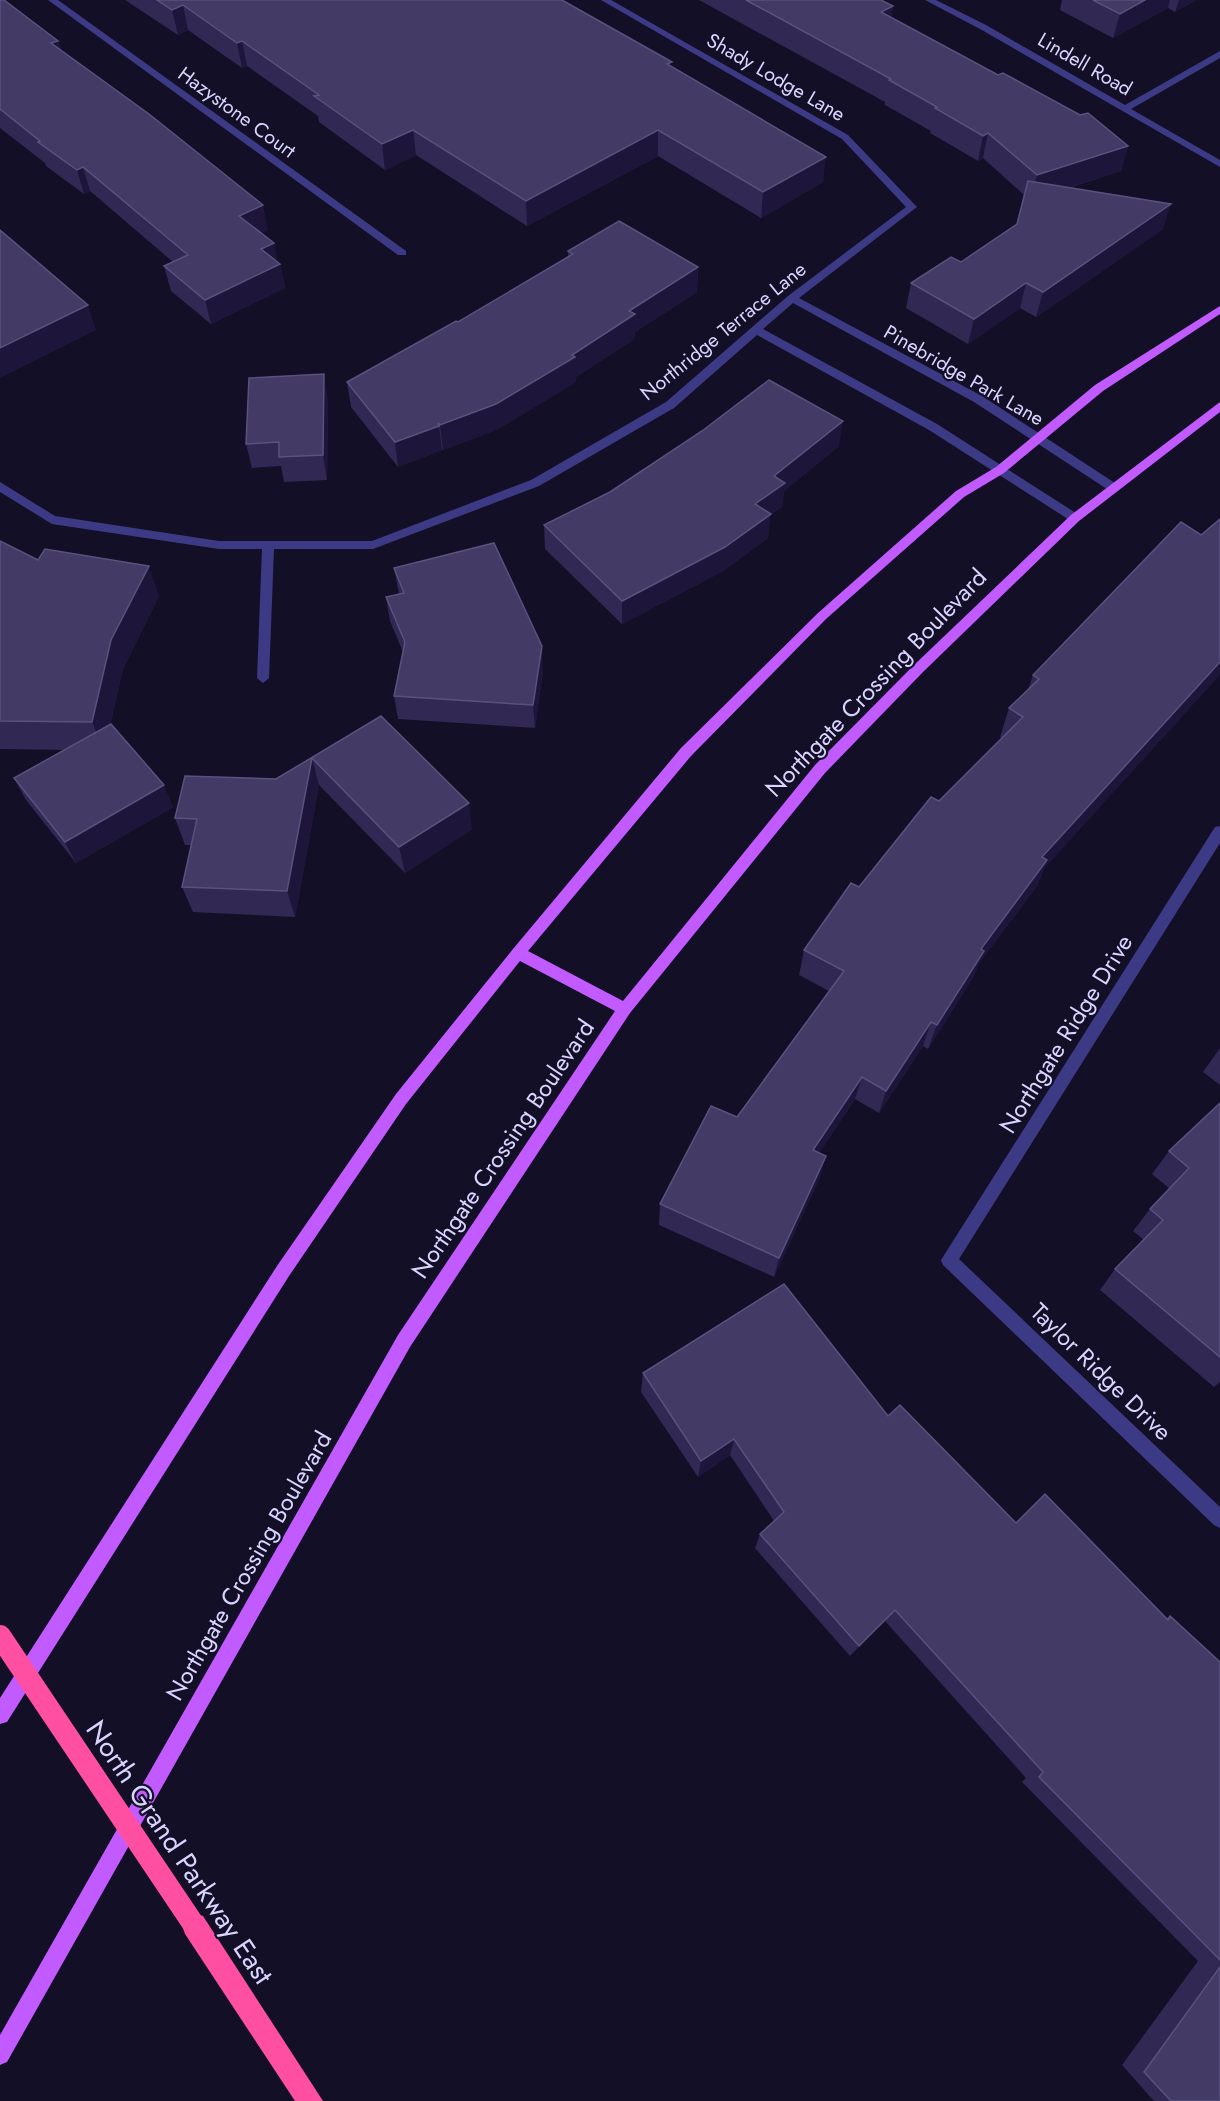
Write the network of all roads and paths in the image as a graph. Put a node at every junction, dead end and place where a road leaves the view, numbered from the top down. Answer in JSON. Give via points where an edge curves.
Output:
{"nodes":[{"id":1,"x":52,"y":0,"type":"edge"},
{"id":2,"x":605,"y":0,"type":"edge"},
{"id":3,"x":929,"y":0,"type":"edge"},
{"id":4,"x":1220,"y":54,"type":"edge"},
{"id":5,"x":1126,"y":108,"type":"junction"},
{"id":6,"x":1220,"y":164,"type":"edge"},
{"id":7,"x":912,"y":207,"type":"joint"},
{"id":8,"x":402,"y":254,"type":"dead end"},
{"id":9,"x":792,"y":298,"type":"junction"},
{"id":10,"x":1220,"y":309,"type":"edge"},
{"id":11,"x":756,"y":330,"type":"junction"},
{"id":12,"x":1220,"y":406,"type":"edge"},
{"id":13,"x":1038,"y":438,"type":"junction"},
{"id":14,"x":1000,"y":470,"type":"junction"},
{"id":15,"x":0,"y":486,"type":"edge"},
{"id":16,"x":1114,"y":488,"type":"junction"},
{"id":17,"x":1075,"y":518,"type":"junction"},
{"id":18,"x":268,"y":545,"type":"junction"},
{"id":19,"x":262,"y":678,"type":"dead end"},
{"id":20,"x":1220,"y":831,"type":"edge"},
{"id":21,"x":518,"y":952,"type":"junction"},
{"id":22,"x":626,"y":1009,"type":"junction"},
{"id":23,"x":949,"y":1260,"type":"joint"},
{"id":24,"x":1220,"y":1519,"type":"edge"},
{"id":25,"x":0,"y":1636,"type":"edge"},
{"id":26,"x":0,"y":1714,"type":"edge"},
{"id":27,"x":0,"y":2055,"type":"edge"},
{"id":28,"x":310,"y":2101,"type":"edge"}],
"edges":[{"from":1,"to":8,"type":"street","name":"Hazystone Court"},
{"from":2,"to":7,"type":"street","name":"Shady Lodge Lane","via":[[846,136]]},
{"from":3,"to":5,"type":"street","name":"Lindell Road"},
{"from":4,"to":5,"type":"street"},
{"from":5,"to":6,"type":"street","name":"Lindell Road"},
{"from":7,"to":9,"type":"street","name":"Northridge Terrace Lane"},
{"from":9,"to":11,"type":"street","name":"Northridge Terrace Lane"},
{"from":9,"to":13,"type":"street","name":"Pinebridge Park Lane","via":[[978,399]]},
{"from":10,"to":13,"type":"main road","via":[[1099,388]]},
{"from":11,"to":14,"type":"street","via":[[933,427]]},
{"from":11,"to":18,"type":"street","name":"Northridge Terrace Lane","via":[[670,405],[535,483],[373,545]]},
{"from":12,"to":16,"type":"main road","name":"Northgate Crossing Boulevard"},
{"from":13,"to":14,"type":"main road"},
{"from":13,"to":16,"type":"street","name":"Pinebridge Park Lane"},
{"from":14,"to":17,"type":"street"},
{"from":14,"to":21,"type":"main road","via":[[960,494],[822,616],[686,752]]},
{"from":15,"to":18,"type":"street","name":"Northridge Terrace Lane","via":[[52,520],[219,545]]},
{"from":16,"to":17,"type":"main road","name":"Northgate Crossing Boulevard"},
{"from":17,"to":22,"type":"main road","name":"Northgate Crossing Boulevard","via":[[820,769]]},
{"from":18,"to":19,"type":"street"},
{"from":20,"to":23,"type":"street","name":"Northgate Ridge Drive"},
{"from":21,"to":22,"type":"main road"},
{"from":21,"to":26,"type":"main road","via":[[401,1099],[282,1271]]},
{"from":22,"to":27,"type":"main road","name":"Northgate Crossing Boulevard","via":[[404,1341]]},
{"from":23,"to":24,"type":"street","name":"Taylor Ridge Drive"},
{"from":25,"to":28,"type":"highway","name":"North Grand Parkway East","bridge":true}]}
